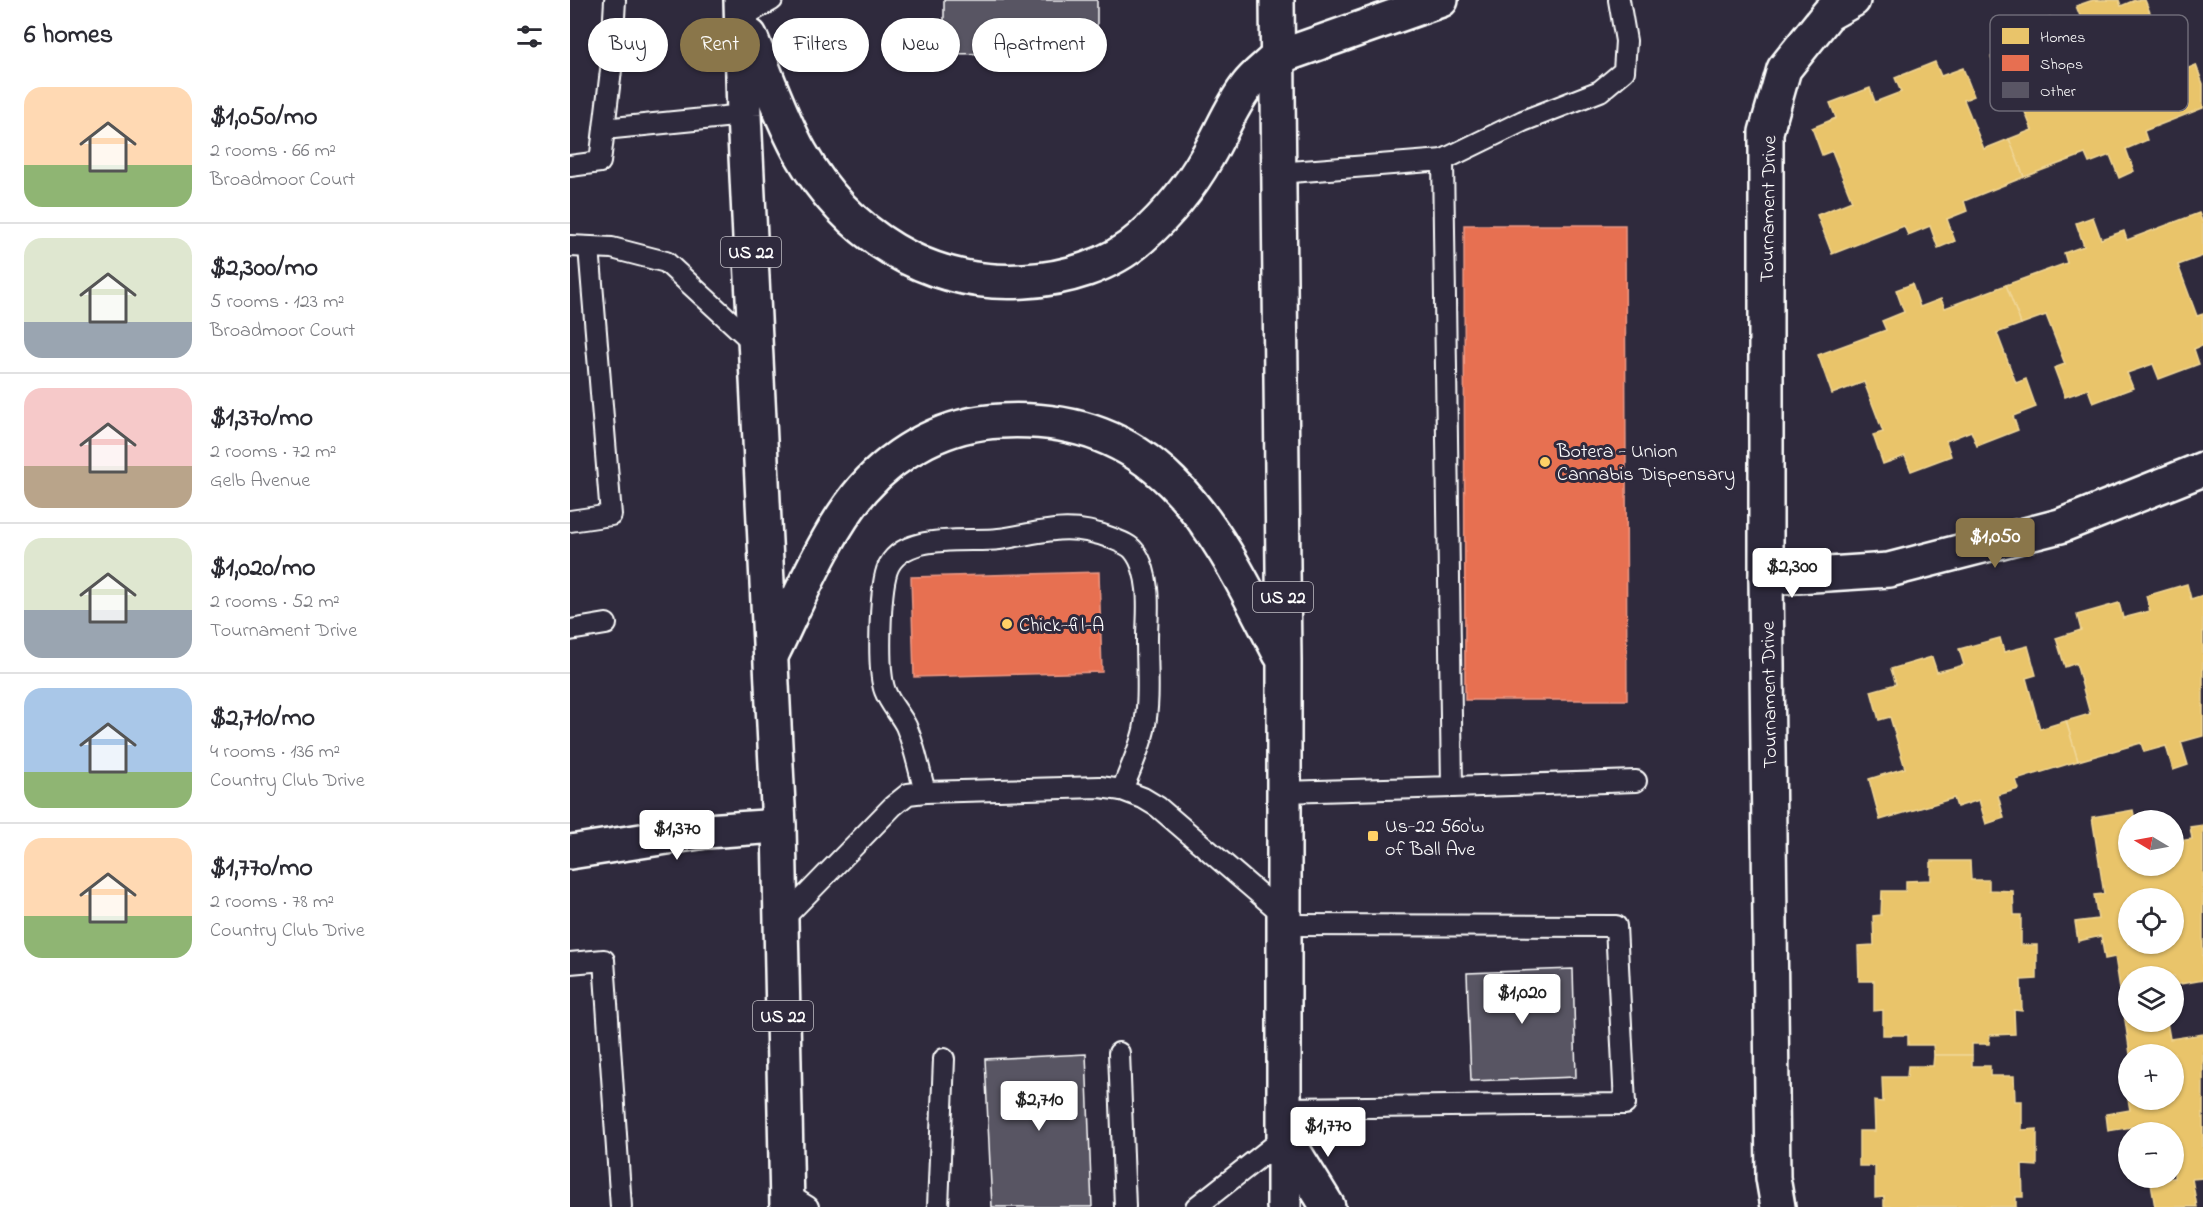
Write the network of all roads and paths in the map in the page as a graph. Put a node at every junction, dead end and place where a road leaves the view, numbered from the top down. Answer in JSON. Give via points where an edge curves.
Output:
{"nodes":[{"id":1,"x":615,"y":0,"type":"edge"},
{"id":2,"x":772,"y":0,"type":"edge"},
{"id":3,"x":1277,"y":0,"type":"edge"},
{"id":4,"x":1441,"y":0,"type":"edge"},
{"id":5,"x":1619,"y":0,"type":"edge"},
{"id":6,"x":1853,"y":0,"type":"edge"},
{"id":7,"x":742,"y":9,"type":"edge"},
{"id":8,"x":1276,"y":58,"type":"junction"},
{"id":9,"x":744,"y":115,"type":"junction"},
{"id":10,"x":604,"y":129,"type":"junction"},
{"id":11,"x":1443,"y":160,"type":"junction"},
{"id":12,"x":570,"y":166,"type":"edge"},
{"id":13,"x":1278,"y":173,"type":"junction"},
{"id":14,"x":580,"y":246,"type":"edge"},
{"id":15,"x":756,"y":345,"type":"junction"},
{"id":16,"x":2203,"y":469,"type":"edge"},
{"id":17,"x":570,"y":520,"type":"edge"},
{"id":18,"x":1766,"y":578,"type":"junction"},
{"id":19,"x":606,"y":624,"type":"dead end"},
{"id":20,"x":570,"y":630,"type":"edge"},
{"id":21,"x":771,"y":655,"type":"junction"},
{"id":22,"x":1284,"y":661,"type":"junction"},
{"id":23,"x":1636,"y":781,"type":"dead end"},
{"id":24,"x":1452,"y":787,"type":"junction"},
{"id":25,"x":1122,"y":790,"type":"junction"},
{"id":26,"x":925,"y":792,"type":"junction"},
{"id":27,"x":1284,"y":792,"type":"junction"},
{"id":28,"x":780,"y":826,"type":"junction"},
{"id":29,"x":570,"y":852,"type":"edge"},
{"id":30,"x":782,"y":921,"type":"junction"},
{"id":31,"x":1285,"y":921,"type":"junction"},
{"id":32,"x":570,"y":963,"type":"edge"},
{"id":33,"x":1119,"y":1053,"type":"dead end"},
{"id":34,"x":944,"y":1059,"type":"dead end"},
{"id":35,"x":1284,"y":1123,"type":"junction"},
{"id":36,"x":794,"y":1203,"type":"edge"},
{"id":37,"x":621,"y":1207,"type":"edge"},
{"id":38,"x":938,"y":1207,"type":"edge"},
{"id":39,"x":1125,"y":1207,"type":"edge"},
{"id":40,"x":1196,"y":1207,"type":"edge"},
{"id":41,"x":1284,"y":1207,"type":"edge"},
{"id":42,"x":1328,"y":1207,"type":"edge"},
{"id":43,"x":1778,"y":1207,"type":"edge"}],
"edges":[{"from":1,"to":10,"type":"lane"},
{"from":2,"to":7,"type":"lane"},
{"from":3,"to":8,"type":"main road","number":"US 22"},
{"from":4,"to":8,"type":"main road"},
{"from":5,"to":11,"type":"lane","via":[[1626,42],[1624,71],[1600,92],[1523,121]]},
{"from":6,"to":18,"type":"main road","name":"Tournament Drive","via":[[1828,14],[1784,69],[1766,132]]},
{"from":7,"to":8,"type":"main road","via":[[800,152],[841,207],[890,248],[918,263],[944,273],[992,282],[1033,281],[1092,268],[1139,240],[1185,191],[1238,98]]},
{"from":7,"to":9,"type":"main road","number":"US 22"},
{"from":8,"to":13,"type":"main road","number":"US 22"},
{"from":9,"to":10,"type":"lane"},
{"from":9,"to":15,"type":"main road","number":"US 22"},
{"from":10,"to":12,"type":"lane","via":[[600,162]]},
{"from":11,"to":13,"type":"lane"},
{"from":11,"to":24,"type":"lane"},
{"from":13,"to":22,"type":"main road","number":"US 22"},
{"from":14,"to":15,"type":"lane","via":[[612,248],[666,262]]},
{"from":14,"to":17,"type":"lane","via":[[611,515]]},
{"from":15,"to":21,"type":"main road","number":"US 22"},
{"from":16,"to":18,"type":"main road","via":[[2060,526],[1888,570]]},
{"from":18,"to":43,"type":"main road","name":"Tournament Drive","via":[[1773,1178]]},
{"from":19,"to":20,"type":"lane"},
{"from":21,"to":22,"type":"main road","via":[[843,517],[883,469],[932,437],[986,421],[1018,420],[1049,422],[1102,434],[1147,459],[1165,474],[1199,513],[1237,571]]},
{"from":21,"to":28,"type":"main road","number":"US 22"},
{"from":22,"to":27,"type":"main road","number":"US 22"},
{"from":23,"to":24,"type":"lane"},
{"from":24,"to":27,"type":"lane"},
{"from":25,"to":26,"type":"lane","via":[[1083,786]]},
{"from":25,"to":26,"type":"lane","via":[[1138,750],[1147,711],[1148,590],[1143,569],[1134,551],[1122,542],[1081,529],[1051,529],[998,539],[924,543],[900,553],[888,566],[881,603],[882,679],[885,693],[905,724]]},
{"from":25,"to":31,"type":"lane","via":[[1158,807]]},
{"from":26,"to":30,"type":"lane","via":[[908,794],[893,806]]},
{"from":27,"to":31,"type":"main road","number":"US 22"},
{"from":28,"to":29,"type":"main road","via":[[706,831]]},
{"from":28,"to":30,"type":"main road","number":"US 22"},
{"from":30,"to":36,"type":"main road","number":"US 22"},
{"from":31,"to":35,"type":"main road","number":"US 22"},
{"from":31,"to":35,"type":"lane","via":[[1616,926],[1625,1104]]},
{"from":32,"to":37,"type":"lane","via":[[604,960]]},
{"from":33,"to":39,"type":"lane"},
{"from":34,"to":38,"type":"lane"},
{"from":35,"to":40,"type":"lane"},
{"from":35,"to":41,"type":"main road","number":"US 22"},
{"from":35,"to":42,"type":"main road"}]}
